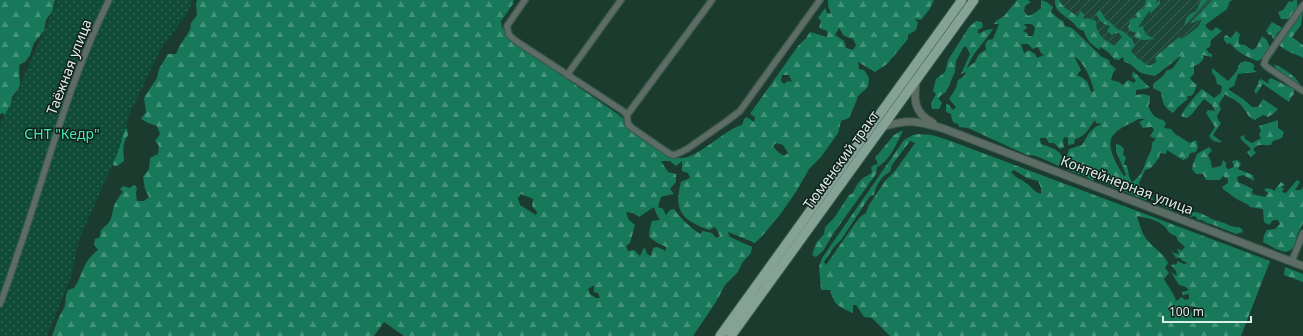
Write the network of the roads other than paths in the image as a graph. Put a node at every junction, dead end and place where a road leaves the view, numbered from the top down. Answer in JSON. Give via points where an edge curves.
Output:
{"nodes":[{"id":1,"x":109,"y":0,"type":"edge"},
{"id":2,"x":525,"y":0,"type":"edge"},
{"id":3,"x":621,"y":0,"type":"edge"},
{"id":4,"x":712,"y":0,"type":"edge"},
{"id":5,"x":820,"y":0,"type":"edge"},
{"id":6,"x":962,"y":0,"type":"edge"},
{"id":7,"x":974,"y":0,"type":"edge"},
{"id":8,"x":1303,"y":5,"type":"edge"},
{"id":9,"x":567,"y":75,"type":"junction"},
{"id":10,"x":916,"y":80,"type":"junction"},
{"id":11,"x":1303,"y":91,"type":"edge"},
{"id":12,"x":627,"y":115,"type":"junction"},
{"id":13,"x":882,"y":127,"type":"junction"},
{"id":14,"x":942,"y":128,"type":"junction"},
{"id":15,"x":1303,"y":233,"type":"edge"},
{"id":16,"x":1292,"y":262,"type":"junction"},
{"id":17,"x":1303,"y":266,"type":"edge"},
{"id":18,"x":0,"y":304,"type":"edge"},
{"id":19,"x":720,"y":336,"type":"edge"},
{"id":20,"x":731,"y":336,"type":"edge"}],
"edges":[{"from":1,"to":18,"type":"street","name":"Таёжная улица","via":[[70,95]]},
{"from":2,"to":9,"type":"street","via":[[507,26],[509,35]]},
{"from":3,"to":9,"type":"street"},
{"from":4,"to":12,"type":"street"},
{"from":5,"to":12,"type":"street","via":[[740,111],[687,149],[674,155],[670,154],[632,128],[628,124]]},
{"from":6,"to":19,"type":"main road","name":"Тюменский тракт"},
{"from":7,"to":10,"type":"main road","name":"Тюменский тракт"},
{"from":8,"to":11,"type":"street","via":[[1264,64]]},
{"from":9,"to":12,"type":"street"},
{"from":10,"to":13,"type":"main road","name":"Тюменский тракт"},
{"from":10,"to":14,"type":"street","name":"Контейнерная улица","via":[[916,108],[923,116]]},
{"from":13,"to":14,"type":"street","name":"Контейнерная улица","via":[[911,121]]},
{"from":13,"to":20,"type":"main road","name":"Тюменский тракт"},
{"from":14,"to":16,"type":"street","name":"Контейнерная улица"},
{"from":15,"to":16,"type":"street"},
{"from":16,"to":17,"type":"street","name":"Контейнерная улица"}]}
